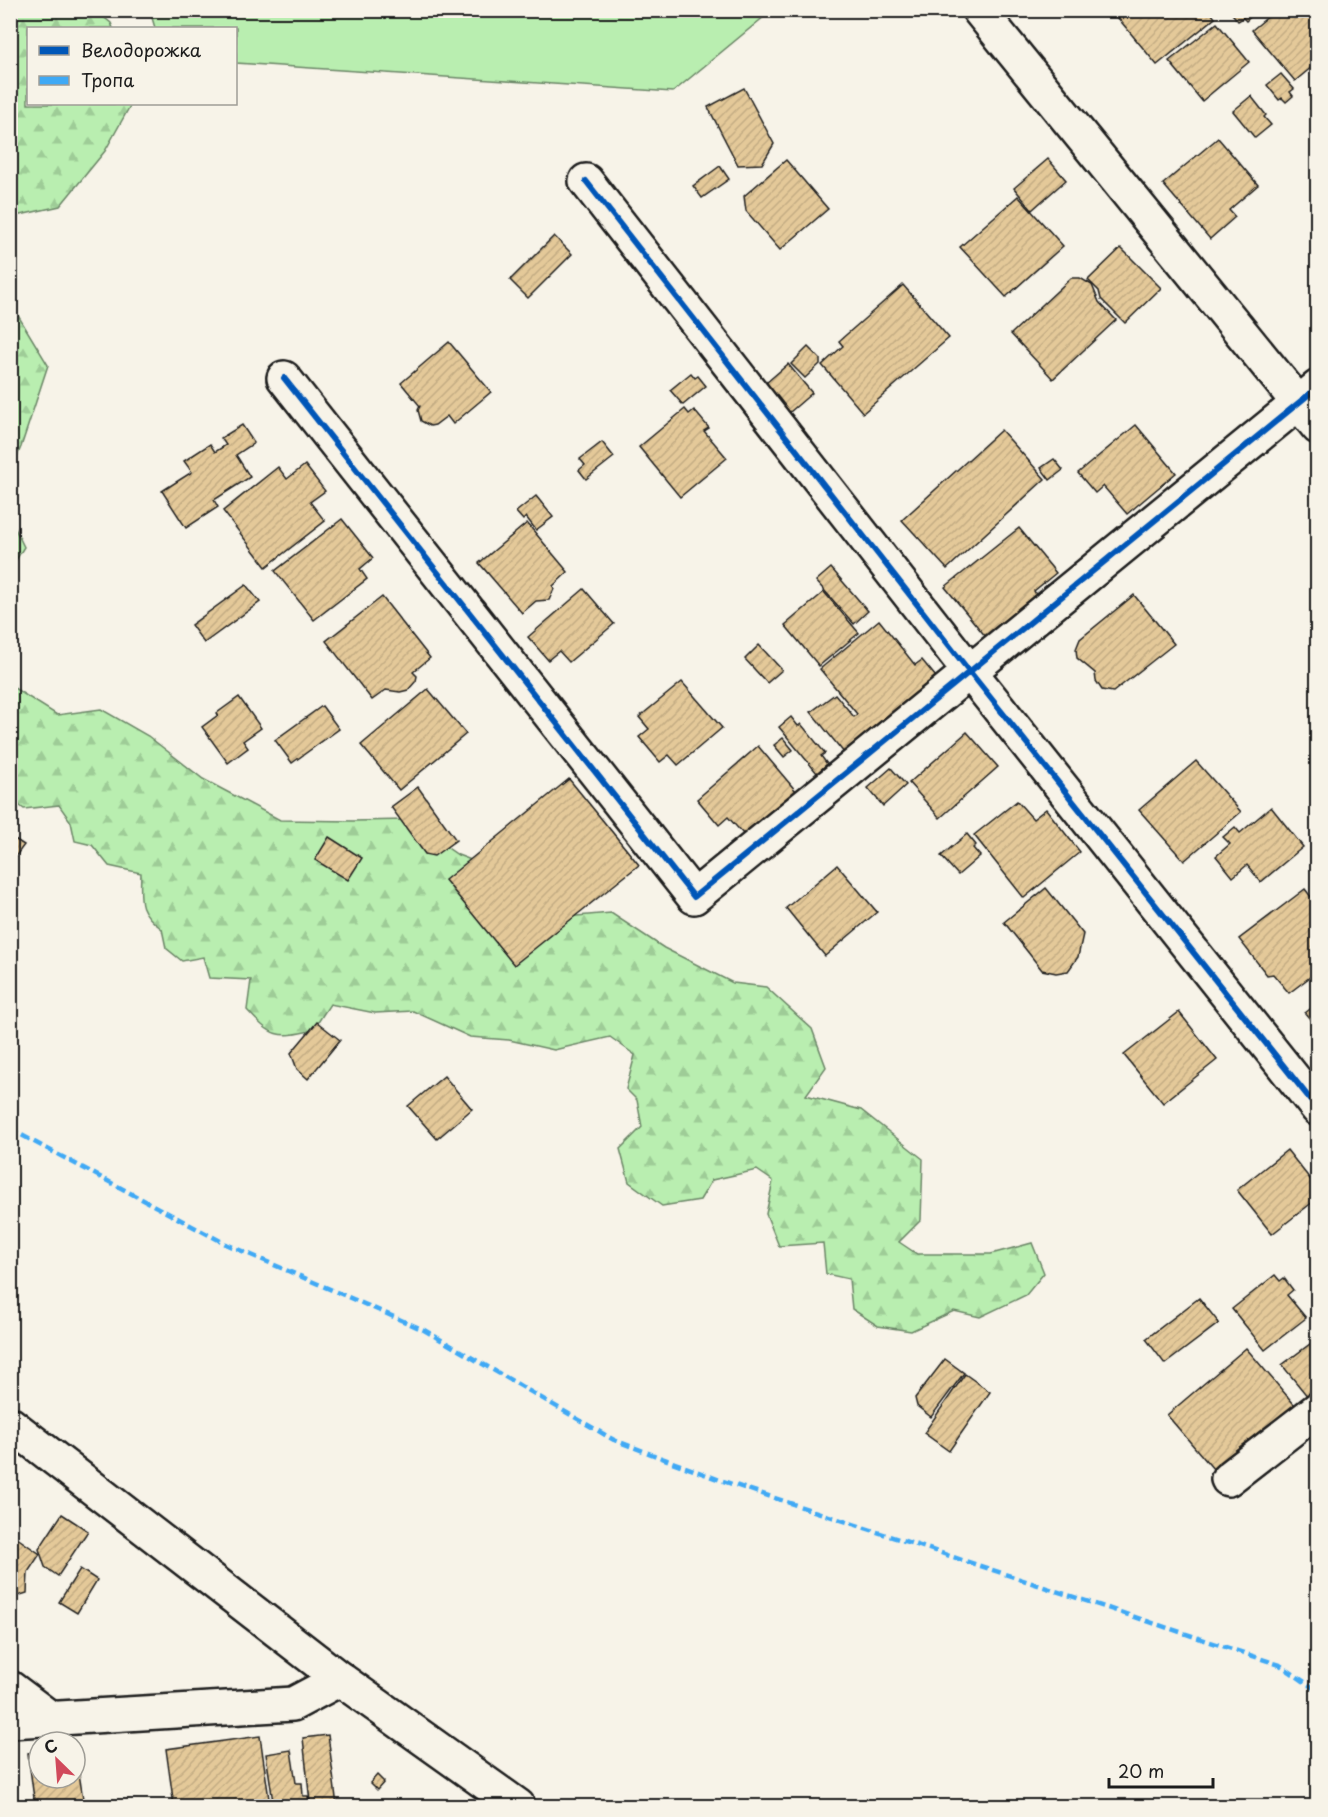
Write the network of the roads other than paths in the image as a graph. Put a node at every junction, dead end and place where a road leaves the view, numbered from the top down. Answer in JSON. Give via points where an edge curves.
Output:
{"nodes":[{"id":1,"x":980,"y":10,"type":"edge"},
{"id":2,"x":586,"y":181,"type":"dead end"},
{"id":3,"x":284,"y":378,"type":"dead end"},
{"id":4,"x":1311,"y":406,"type":"edge"},
{"id":5,"x":970,"y":672,"type":"junction"},
{"id":6,"x":1317,"y":1109,"type":"edge"},
{"id":7,"x":1317,"y":1409,"type":"edge"},
{"id":8,"x":10,"y":1424,"type":"edge"},
{"id":9,"x":1228,"y":1479,"type":"dead end"},
{"id":10,"x":340,"y":1679,"type":"junction"},
{"id":11,"x":10,"y":1688,"type":"edge"},
{"id":12,"x":50,"y":1718,"type":"junction"},
{"id":13,"x":10,"y":1721,"type":"edge"},
{"id":14,"x":518,"y":1806,"type":"edge"}],
"edges":[{"from":1,"to":4,"type":"street"},
{"from":2,"to":5,"type":"street"},
{"from":3,"to":5,"type":"street","via":[[694,897]]},
{"from":4,"to":5,"type":"street"},
{"from":5,"to":6,"type":"street"},
{"from":7,"to":9,"type":"street"},
{"from":8,"to":10,"type":"street"},
{"from":10,"to":12,"type":"street","via":[[293,1704]]},
{"from":10,"to":14,"type":"street"},
{"from":11,"to":12,"type":"street"},
{"from":12,"to":13,"type":"street"}]}
